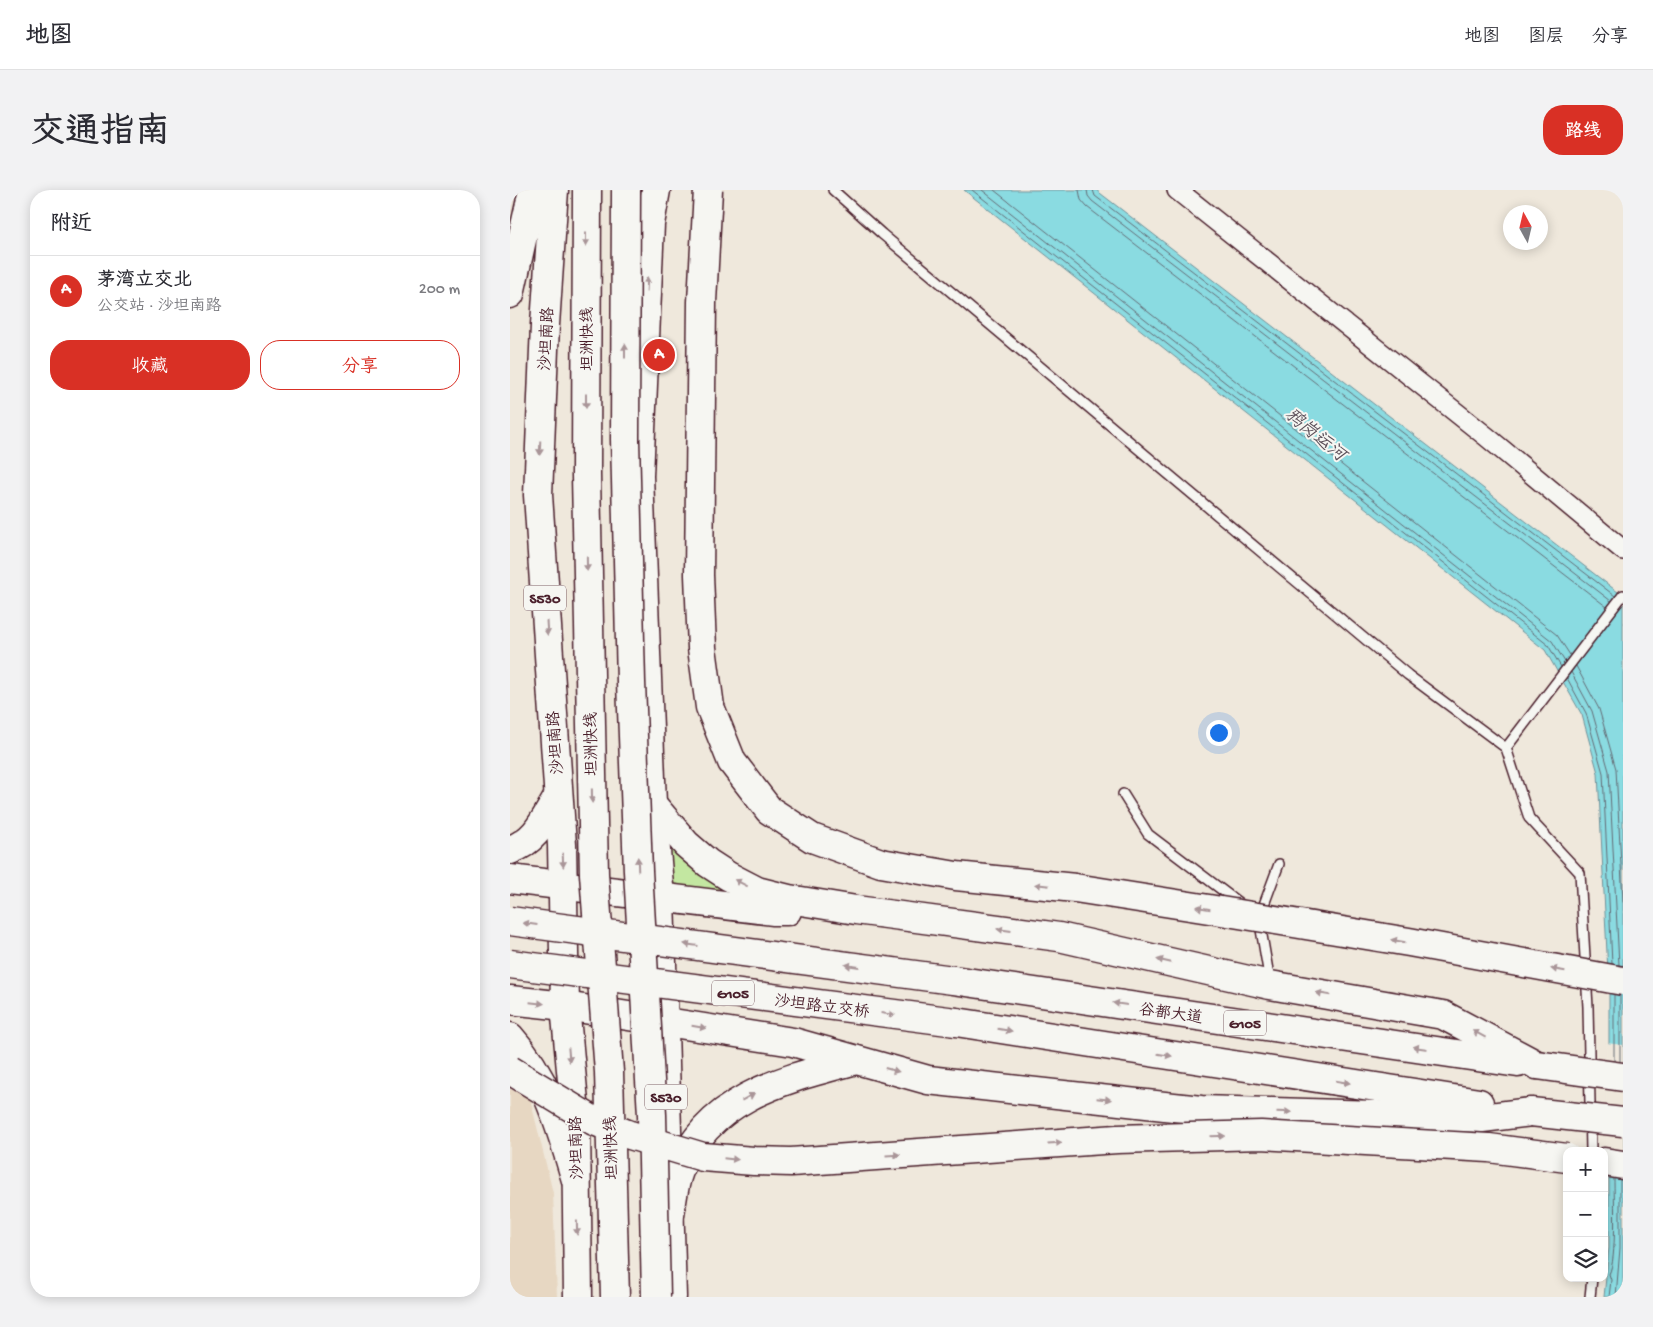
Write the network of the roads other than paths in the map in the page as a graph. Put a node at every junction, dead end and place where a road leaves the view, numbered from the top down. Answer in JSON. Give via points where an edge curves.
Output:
{"nodes":[{"id":1,"x":533,"y":190,"type":"edge"},
{"id":2,"x":554,"y":190,"type":"edge"},
{"id":3,"x":588,"y":190,"type":"edge"},
{"id":4,"x":626,"y":190,"type":"edge"},
{"id":5,"x":656,"y":190,"type":"edge"},
{"id":6,"x":708,"y":190,"type":"edge"},
{"id":7,"x":834,"y":190,"type":"edge"},
{"id":8,"x":1177,"y":190,"type":"edge"},
{"id":9,"x":510,"y":294,"type":"edge"},
{"id":10,"x":1623,"y":550,"type":"edge"},
{"id":11,"x":1623,"y":595,"type":"edge"},
{"id":12,"x":1506,"y":748,"type":"junction"},
{"id":13,"x":1123,"y":794,"type":"dead end"},
{"id":14,"x":558,"y":797,"type":"junction"},
{"id":15,"x":652,"y":804,"type":"junction"},
{"id":16,"x":510,"y":850,"type":"edge"},
{"id":17,"x":1279,"y":864,"type":"dead end"},
{"id":18,"x":510,"y":879,"type":"edge"},
{"id":19,"x":564,"y":887,"type":"junction"},
{"id":20,"x":660,"y":897,"type":"junction"},
{"id":21,"x":856,"y":910,"type":"junction"},
{"id":22,"x":1259,"y":918,"type":"junction"},
{"id":23,"x":510,"y":921,"type":"edge"},
{"id":24,"x":510,"y":964,"type":"edge"},
{"id":25,"x":1623,"y":981,"type":"edge"},
{"id":26,"x":1270,"y":985,"type":"junction"},
{"id":27,"x":510,"y":1000,"type":"edge"},
{"id":28,"x":565,"y":1006,"type":"junction"},
{"id":29,"x":664,"y":1022,"type":"junction"},
{"id":30,"x":510,"y":1037,"type":"edge"},
{"id":31,"x":857,"y":1060,"type":"junction"},
{"id":32,"x":1537,"y":1066,"type":"junction"},
{"id":33,"x":510,"y":1070,"type":"edge"},
{"id":34,"x":1623,"y":1077,"type":"edge"},
{"id":35,"x":1531,"y":1112,"type":"junction"},
{"id":36,"x":1623,"y":1122,"type":"edge"},
{"id":37,"x":1591,"y":1147,"type":"edge"},
{"id":38,"x":1563,"y":1157,"type":"edge"},
{"id":39,"x":1608,"y":1163,"type":"edge"},
{"id":40,"x":1623,"y":1165,"type":"edge"},
{"id":41,"x":576,"y":1180,"type":"junction"},
{"id":42,"x":669,"y":1220,"type":"junction"},
{"id":43,"x":1592,"y":1282,"type":"edge"},
{"id":44,"x":578,"y":1297,"type":"edge"},
{"id":45,"x":615,"y":1297,"type":"edge"},
{"id":46,"x":656,"y":1297,"type":"edge"},
{"id":47,"x":672,"y":1297,"type":"edge"},
{"id":48,"x":1590,"y":1297,"type":"edge"}],
"edges":[{"from":1,"to":9,"type":"main road"},
{"from":2,"to":14,"type":"main road","name":"沙坦南路","number":"S530","one_way":true,"via":[[538,494]]},
{"from":3,"to":45,"type":"main road","name":"坦洲快线","one_way":true,"bridge":true,"via":[[586,475],[593,845],[609,1072]]},
{"from":46,"to":4,"type":"main road","one_way":true,"bridge":true,"via":[[652,1115],[631,682],[625,439]]},
{"from":15,"to":5,"type":"main road","number":"S530","one_way":true,"via":[[639,476],[650,224]]},
{"from":25,"to":6,"type":"main road","one_way":true,"bridge":true,"via":[[1209,909],[1075,888],[956,876],[881,862],[812,838],[769,810],[732,762],[710,707],[702,648],[699,575],[702,312]]},
{"from":7,"to":12,"type":"lane","via":[[882,234],[1408,675]]},
{"from":8,"to":10,"type":"street","via":[[1487,437]]},
{"from":11,"to":12,"type":"lane"},
{"from":12,"to":37,"type":"lane","via":[[1529,818],[1580,873],[1588,1007]]},
{"from":13,"to":22,"type":"lane","via":[[1148,834]]},
{"from":14,"to":16,"type":"main road","via":[[532,838]]},
{"from":14,"to":19,"type":"main road","name":"沙坦南路","number":"S530","one_way":true},
{"from":15,"to":20,"type":"main road","number":"S530"},
{"from":21,"to":15,"type":"main road","one_way":true,"via":[[757,891],[728,876],[686,844]]},
{"from":17,"to":22,"type":"lane"},
{"from":18,"to":19,"type":"main road"},
{"from":19,"to":20,"type":"main road"},
{"from":19,"to":28,"type":"main road","name":"沙坦南路","number":"S530"},
{"from":20,"to":21,"type":"main road","via":[[774,911]]},
{"from":20,"to":29,"type":"main road","number":"S530"},
{"from":26,"to":21,"type":"main road","one_way":true,"via":[[1059,937]]},
{"from":22,"to":26,"type":"lane"},
{"from":32,"to":23,"type":"main road","name":"谷都大道","number":"G105","one_way":true,"bridge":true,"via":[[952,980]]},
{"from":24,"to":35,"type":"main road","name":"沙坦路立交桥","number":"G105","one_way":true,"bridge":true,"via":[[956,1022]]},
{"from":32,"to":26,"type":"main road","one_way":true,"via":[[1443,1015]]},
{"from":27,"to":28,"type":"main road","one_way":true},
{"from":28,"to":29,"type":"main road"},
{"from":28,"to":41,"type":"main road","name":"沙坦南路","number":"S530","one_way":true,"via":[[576,1123]]},
{"from":29,"to":31,"type":"main road","one_way":true,"via":[[793,1042]]},
{"from":29,"to":42,"type":"main road","number":"S530"},
{"from":30,"to":41,"type":"main road","via":[[525,1053],[552,1102]]},
{"from":31,"to":35,"type":"main road","one_way":true,"via":[[928,1080],[1201,1110],[1482,1118]]},
{"from":42,"to":31,"type":"main road","one_way":true,"via":[[678,1172],[697,1137],[718,1116],[775,1083]]},
{"from":32,"to":34,"type":"main road","number":"G105","bridge":true},
{"from":33,"to":38,"type":"main road","one_way":true,"bridge":true,"via":[[594,1121],[630,1135],[702,1156],[754,1162],[1117,1138],[1261,1135],[1489,1148]]},
{"from":35,"to":36,"type":"main road","number":"G105","bridge":true},
{"from":39,"to":40,"type":"main road"},
{"from":41,"to":44,"type":"main road","name":"沙坦南路","number":"S530","one_way":true},
{"from":42,"to":47,"type":"main road","number":"S530"},
{"from":43,"to":48,"type":"lane"}]}
